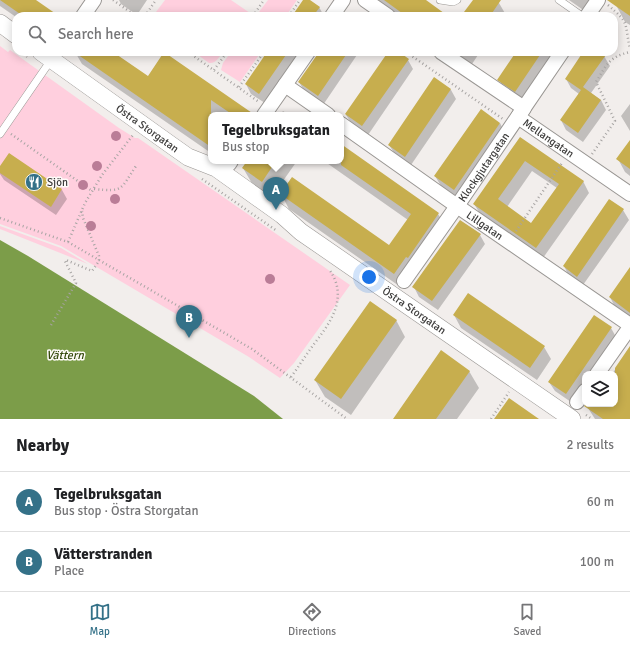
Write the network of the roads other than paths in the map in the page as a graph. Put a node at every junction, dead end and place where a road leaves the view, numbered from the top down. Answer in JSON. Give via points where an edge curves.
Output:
{"nodes":[{"id":1,"x":94,"y":0,"type":"edge"},
{"id":2,"x":343,"y":0,"type":"edge"},
{"id":3,"x":365,"y":0,"type":"edge"},
{"id":4,"x":440,"y":0,"type":"edge"},
{"id":5,"x":457,"y":0,"type":"edge"},
{"id":6,"x":559,"y":0,"type":"edge"},
{"id":7,"x":602,"y":2,"type":"edge"},
{"id":8,"x":85,"y":12,"type":"edge"},
{"id":9,"x":335,"y":12,"type":"edge"},
{"id":10,"x":382,"y":12,"type":"edge"},
{"id":11,"x":576,"y":12,"type":"edge"},
{"id":12,"x":591,"y":12,"type":"edge"},
{"id":13,"x":0,"y":24,"type":"edge"},
{"id":14,"x":12,"y":32,"type":"edge"},
{"id":15,"x":49,"y":56,"type":"edge"},
{"id":16,"x":53,"y":56,"type":"edge"},
{"id":17,"x":305,"y":56,"type":"edge"},
{"id":18,"x":448,"y":56,"type":"edge"},
{"id":19,"x":559,"y":56,"type":"edge"},
{"id":20,"x":285,"y":85,"type":"junction"},
{"id":21,"x":524,"y":108,"type":"junction"},
{"id":22,"x":266,"y":112,"type":"edge"},
{"id":23,"x":324,"y":112,"type":"edge"},
{"id":24,"x":344,"y":126,"type":"edge"},
{"id":25,"x":2,"y":132,"type":"edge"},
{"id":26,"x":630,"y":194,"type":"edge"},
{"id":27,"x":457,"y":206,"type":"junction"},
{"id":28,"x":404,"y":281,"type":"dead end"},
{"id":29,"x":630,"y":326,"type":"edge"},
{"id":30,"x":599,"y":371,"type":"edge"},
{"id":31,"x":572,"y":409,"type":"edge"}],
"edges":[{"from":1,"to":8,"type":"street"},
{"from":2,"to":9,"type":"street"},
{"from":3,"to":10,"type":"street"},
{"from":4,"to":5,"type":"lane"},
{"from":6,"to":11,"type":"lane"},
{"from":7,"to":12,"type":"street"},
{"from":13,"to":14,"type":"street"},
{"from":15,"to":25,"type":"lane"},
{"from":16,"to":31,"type":"street","name":"Östra Storgatan","via":[[170,145],[188,157],[216,168],[257,196],[301,232]]},
{"from":17,"to":20,"type":"street"},
{"from":18,"to":21,"type":"street","name":"Mellangatan"},
{"from":19,"to":21,"type":"street","name":"Klockgjutargatan"},
{"from":20,"to":22,"type":"street"},
{"from":20,"to":23,"type":"street"},
{"from":21,"to":26,"type":"street","name":"Mellangatan","via":[[518,117]]},
{"from":21,"to":27,"type":"street","name":"Klockgjutargatan"},
{"from":24,"to":27,"type":"street","name":"Lillgatan"},
{"from":27,"to":28,"type":"street","name":"Klockgjutargatan"},
{"from":27,"to":29,"type":"street","name":"Lillgatan"},
{"from":29,"to":30,"type":"street"}]}
